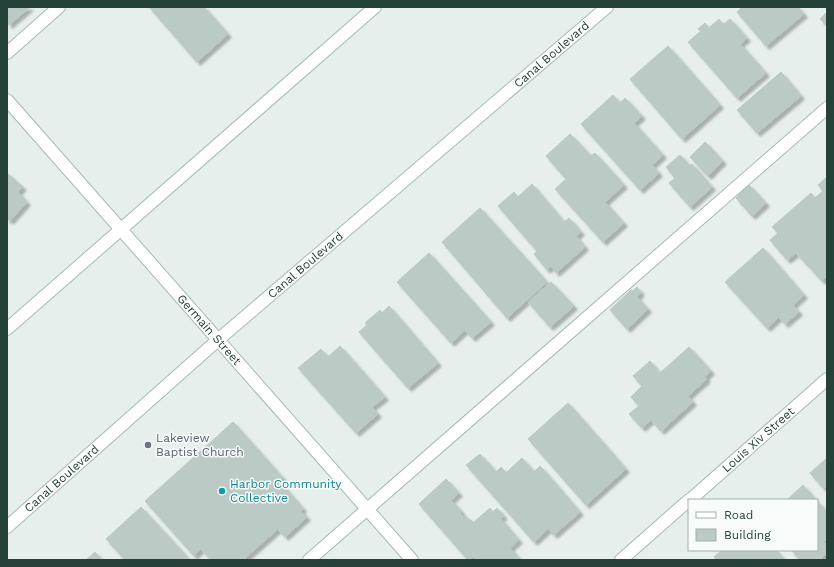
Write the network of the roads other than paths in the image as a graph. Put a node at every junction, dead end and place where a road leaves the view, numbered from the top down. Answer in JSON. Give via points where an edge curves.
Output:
{"nodes":[{"id":1,"x":59,"y":7,"type":"edge"},
{"id":2,"x":375,"y":7,"type":"edge"},
{"id":3,"x":607,"y":7,"type":"edge"},
{"id":4,"x":7,"y":53,"type":"edge"},
{"id":5,"x":7,"y":100,"type":"edge"},
{"id":6,"x":827,"y":108,"type":"edge"},
{"id":7,"x":122,"y":230,"type":"junction"},
{"id":8,"x":7,"y":329,"type":"edge"},
{"id":9,"x":219,"y":339,"type":"junction"},
{"id":10,"x":827,"y":379,"type":"edge"},
{"id":11,"x":690,"y":499,"type":"edge"},
{"id":12,"x":688,"y":501,"type":"edge"},
{"id":13,"x":368,"y":509,"type":"junction"},
{"id":14,"x":7,"y":527,"type":"edge"},
{"id":15,"x":309,"y":560,"type":"edge"},
{"id":16,"x":412,"y":560,"type":"edge"},
{"id":17,"x":621,"y":560,"type":"edge"}],
"edges":[{"from":1,"to":4,"type":"main road"},
{"from":2,"to":7,"type":"main road"},
{"from":3,"to":9,"type":"main road","name":"Canal Boulevard"},
{"from":5,"to":7,"type":"main road","name":"Germain Street"},
{"from":6,"to":13,"type":"main road"},
{"from":7,"to":8,"type":"main road"},
{"from":7,"to":9,"type":"main road","name":"Germain Street"},
{"from":9,"to":13,"type":"main road","name":"Germain Street"},
{"from":9,"to":14,"type":"main road","name":"Canal Boulevard"},
{"from":10,"to":11,"type":"main road","name":"Louis Xiv Street"},
{"from":12,"to":17,"type":"main road","name":"Louis Xiv Street"},
{"from":13,"to":15,"type":"main road"},
{"from":13,"to":16,"type":"main road","name":"Germain Street"}]}
